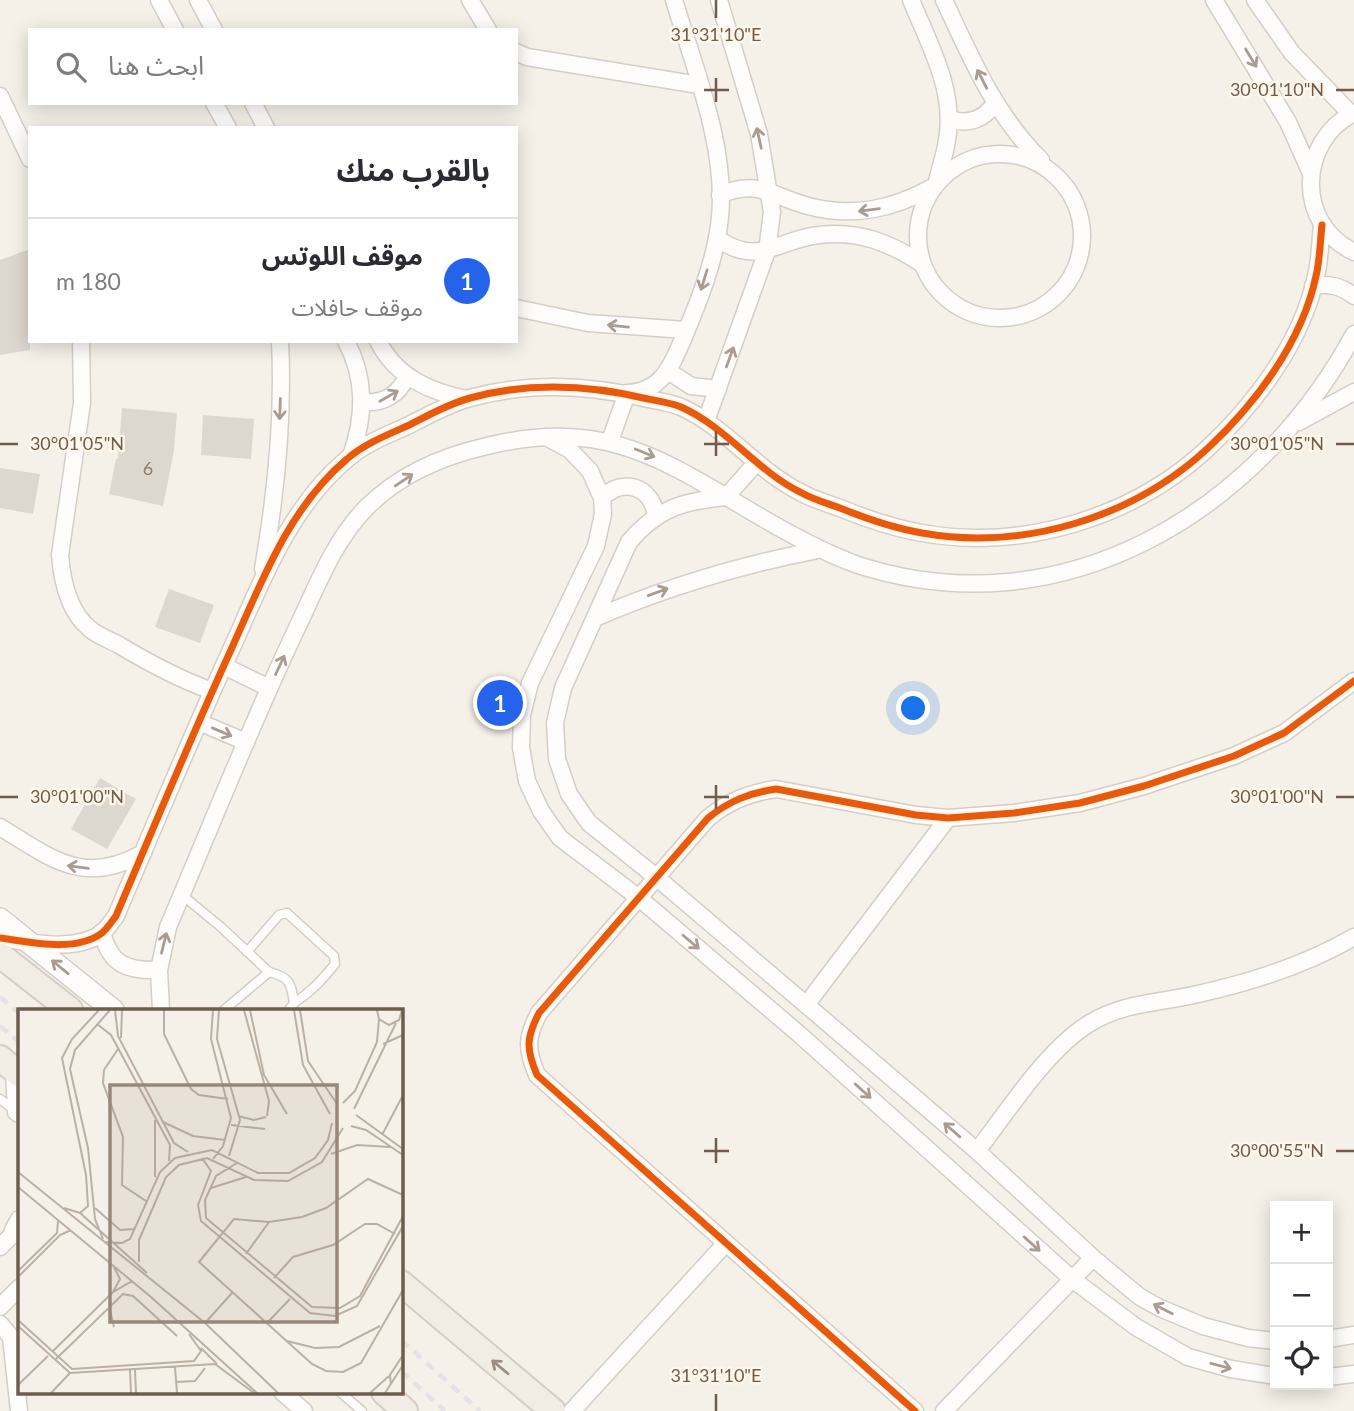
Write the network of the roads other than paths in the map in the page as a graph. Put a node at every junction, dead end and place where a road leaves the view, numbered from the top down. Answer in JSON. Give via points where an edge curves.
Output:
{"nodes":[{"id":1,"x":159,"y":0,"type":"edge"},
{"id":2,"x":198,"y":0,"type":"edge"},
{"id":3,"x":674,"y":0,"type":"edge"},
{"id":4,"x":719,"y":0,"type":"edge"},
{"id":5,"x":911,"y":0,"type":"edge"},
{"id":6,"x":944,"y":0,"type":"edge"},
{"id":7,"x":1214,"y":0,"type":"edge"},
{"id":8,"x":1255,"y":0,"type":"edge"},
{"id":9,"x":475,"y":1,"type":"edge"},
{"id":10,"x":174,"y":28,"type":"edge"},
{"id":11,"x":213,"y":28,"type":"edge"},
{"id":12,"x":487,"y":28,"type":"edge"},
{"id":13,"x":518,"y":53,"type":"edge"},
{"id":14,"x":699,"y":85,"type":"junction"},
{"id":15,"x":0,"y":96,"type":"edge"},
{"id":16,"x":995,"y":103,"type":"junction"},
{"id":17,"x":215,"y":105,"type":"edge"},
{"id":18,"x":254,"y":105,"type":"edge"},
{"id":19,"x":1353,"y":114,"type":"edge"},
{"id":20,"x":949,"y":119,"type":"junction"},
{"id":21,"x":227,"y":126,"type":"edge"},
{"id":22,"x":265,"y":126,"type":"edge"},
{"id":23,"x":28,"y":155,"type":"edge"},
{"id":24,"x":1310,"y":171,"type":"junction"},
{"id":25,"x":1052,"y":172,"type":"junction"},
{"id":26,"x":935,"y":185,"type":"junction"},
{"id":27,"x":769,"y":190,"type":"junction"},
{"id":28,"x":720,"y":195,"type":"junction"},
{"id":29,"x":1322,"y":225,"type":"junction"},
{"id":30,"x":717,"y":238,"type":"junction"},
{"id":31,"x":766,"y":251,"type":"junction"},
{"id":32,"x":1354,"y":251,"type":"edge"},
{"id":33,"x":922,"y":264,"type":"junction"},
{"id":34,"x":1313,"y":286,"type":"junction"},
{"id":35,"x":1354,"y":296,"type":"edge"},
{"id":36,"x":518,"y":308,"type":"edge"},
{"id":37,"x":686,"y":330,"type":"junction"},
{"id":38,"x":1354,"y":334,"type":"edge"},
{"id":39,"x":81,"y":343,"type":"edge"},
{"id":40,"x":280,"y":343,"type":"edge"},
{"id":41,"x":347,"y":343,"type":"edge"},
{"id":42,"x":379,"y":343,"type":"edge"},
{"id":43,"x":668,"y":371,"type":"junction"},
{"id":44,"x":407,"y":376,"type":"junction"},
{"id":45,"x":718,"y":389,"type":"junction"},
{"id":46,"x":1354,"y":392,"type":"edge"},
{"id":47,"x":627,"y":394,"type":"junction"},
{"id":48,"x":467,"y":399,"type":"junction"},
{"id":49,"x":362,"y":402,"type":"junction"},
{"id":50,"x":706,"y":422,"type":"junction"},
{"id":51,"x":1291,"y":426,"type":"junction"},
{"id":52,"x":543,"y":436,"type":"junction"},
{"id":53,"x":610,"y":441,"type":"junction"},
{"id":54,"x":351,"y":456,"type":"junction"},
{"id":55,"x":756,"y":463,"type":"junction"},
{"id":56,"x":726,"y":497,"type":"junction"},
{"id":57,"x":602,"y":498,"type":"junction"},
{"id":58,"x":656,"y":515,"type":"junction"},
{"id":59,"x":818,"y":550,"type":"junction"},
{"id":60,"x":261,"y":582,"type":"junction"},
{"id":61,"x":595,"y":618,"type":"junction"},
{"id":62,"x":224,"y":666,"type":"junction"},
{"id":63,"x":1354,"y":681,"type":"edge"},
{"id":64,"x":269,"y":688,"type":"junction"},
{"id":65,"x":212,"y":691,"type":"junction"},
{"id":66,"x":199,"y":722,"type":"junction"},
{"id":67,"x":246,"y":742,"type":"junction"},
{"id":68,"x":948,"y":818,"type":"junction"},
{"id":69,"x":0,"y":828,"type":"edge"},
{"id":70,"x":143,"y":853,"type":"junction"},
{"id":71,"x":656,"y":877,"type":"junction"},
{"id":72,"x":181,"y":895,"type":"junction"},
{"id":73,"x":639,"y":898,"type":"junction"},
{"id":74,"x":0,"y":919,"type":"edge"},
{"id":75,"x":102,"y":932,"type":"junction"},
{"id":76,"x":1354,"y":937,"type":"edge"},
{"id":77,"x":0,"y":938,"type":"edge"},
{"id":78,"x":27,"y":941,"type":"junction"},
{"id":79,"x":247,"y":952,"type":"junction"},
{"id":80,"x":0,"y":955,"type":"edge"},
{"id":81,"x":159,"y":970,"type":"junction"},
{"id":82,"x":269,"y":972,"type":"junction"},
{"id":83,"x":807,"y":1005,"type":"junction"},
{"id":84,"x":291,"y":1007,"type":"edge"},
{"id":85,"x":68,"y":1009,"type":"edge"},
{"id":86,"x":112,"y":1009,"type":"edge"},
{"id":87,"x":160,"y":1009,"type":"edge"},
{"id":88,"x":225,"y":1009,"type":"edge"},
{"id":89,"x":779,"y":1017,"type":"junction"},
{"id":90,"x":799,"y":1034,"type":"junction"},
{"id":91,"x":11,"y":1067,"type":"edge"},
{"id":92,"x":0,"y":1099,"type":"edge"},
{"id":93,"x":18,"y":1113,"type":"edge"},
{"id":94,"x":977,"y":1151,"type":"junction"},
{"id":95,"x":18,"y":1229,"type":"edge"},
{"id":96,"x":726,"y":1243,"type":"junction"},
{"id":97,"x":0,"y":1247,"type":"edge"},
{"id":98,"x":1093,"y":1258,"type":"junction"},
{"id":99,"x":1072,"y":1279,"type":"junction"},
{"id":100,"x":402,"y":1284,"type":"edge"},
{"id":101,"x":18,"y":1289,"type":"edge"},
{"id":102,"x":0,"y":1307,"type":"edge"},
{"id":103,"x":0,"y":1324,"type":"edge"},
{"id":104,"x":1354,"y":1335,"type":"edge"},
{"id":105,"x":1333,"y":1338,"type":"edge"},
{"id":106,"x":1270,"y":1339,"type":"edge"},
{"id":107,"x":1354,"y":1374,"type":"edge"},
{"id":108,"x":1270,"y":1375,"type":"edge"},
{"id":109,"x":1333,"y":1376,"type":"edge"},
{"id":110,"x":284,"y":1394,"type":"edge"},
{"id":111,"x":342,"y":1394,"type":"edge"},
{"id":112,"x":386,"y":1394,"type":"edge"},
{"id":113,"x":19,"y":1411,"type":"edge"},
{"id":114,"x":304,"y":1411,"type":"edge"},
{"id":115,"x":362,"y":1411,"type":"edge"},
{"id":116,"x":405,"y":1411,"type":"edge"},
{"id":117,"x":553,"y":1411,"type":"edge"},
{"id":118,"x":572,"y":1411,"type":"edge"},
{"id":119,"x":915,"y":1411,"type":"edge"},
{"id":120,"x":944,"y":1411,"type":"edge"}],
"edges":[{"from":1,"to":10,"type":"street"},
{"from":2,"to":11,"type":"street"},
{"from":3,"to":14,"type":"street"},
{"from":27,"to":4,"type":"street","one_way":true,"via":[[759,134]]},
{"from":5,"to":20,"type":"street","via":[[941,74]]},
{"from":16,"to":6,"type":"street","one_way":true},
{"from":7,"to":24,"type":"street","one_way":true,"via":[[1288,122]]},
{"from":8,"to":19,"type":"street","via":[[1292,53]]},
{"from":9,"to":12,"type":"street"},
{"from":13,"to":14,"type":"street"},
{"from":14,"to":28,"type":"street","via":[[710,122]]},
{"from":15,"to":23,"type":"street"},
{"from":16,"to":20,"type":"street","via":[[971,121]]},
{"from":16,"to":25,"type":"street"},
{"from":17,"to":21,"type":"street"},
{"from":18,"to":22,"type":"street"},
{"from":19,"to":24,"type":"street","via":[[1332,128],[1317,148]]},
{"from":20,"to":26,"type":"street"},
{"from":24,"to":29,"type":"street","via":[[1310,190]]},
{"from":25,"to":26,"type":"street","via":[[1014,154],[993,153],[953,168]]},
{"from":25,"to":33,"type":"street","via":[[1076,203],[1083,245],[1072,276],[1051,301],[1010,318],[966,312],[947,300]]},
{"from":26,"to":27,"type":"street","one_way":true,"via":[[910,200],[858,212],[806,206]]},
{"from":26,"to":33,"type":"street","via":[[918,224]]},
{"from":27,"to":28,"type":"street","via":[[749,187]]},
{"from":27,"to":31,"type":"street","via":[[772,212]]},
{"from":28,"to":30,"type":"street"},
{"from":29,"to":32,"type":"street"},
{"from":29,"to":34,"type":"street"},
{"from":30,"to":31,"type":"street","via":[[740,251]]},
{"from":30,"to":37,"type":"street","one_way":true},
{"from":31,"to":33,"type":"street","via":[[796,239],[840,233],[883,242]]},
{"from":45,"to":31,"type":"street","one_way":true},
{"from":34,"to":35,"type":"street","via":[[1340,287]]},
{"from":34,"to":55,"type":"street","via":[[1300,327],[1273,372],[1189,466],[1150,492],[1063,527],[1017,536],[924,534],[878,523],[799,492]]},
{"from":37,"to":36,"type":"street","one_way":true,"via":[[588,323]]},
{"from":37,"to":43,"type":"street"},
{"from":38,"to":51,"type":"street"},
{"from":39,"to":65,"type":"street","via":[[82,403],[60,555],[67,595],[90,629],[152,665]]},
{"from":40,"to":60,"type":"street","one_way":true,"via":[[278,455]]},
{"from":41,"to":49,"type":"street","via":[[361,380]]},
{"from":42,"to":44,"type":"street"},
{"from":43,"to":45,"type":"street","via":[[691,386]]},
{"from":43,"to":47,"type":"street","via":[[650,389]]},
{"from":44,"to":48,"type":"street","via":[[442,394]]},
{"from":49,"to":44,"type":"street","one_way":true,"via":[[386,399]]},
{"from":45,"to":50,"type":"street"},
{"from":46,"to":51,"type":"street"},
{"from":47,"to":48,"type":"street","via":[[559,386]]},
{"from":47,"to":50,"type":"street","via":[[680,406]]},
{"from":47,"to":53,"type":"street"},
{"from":48,"to":54,"type":"street"},
{"from":49,"to":54,"type":"street"},
{"from":50,"to":55,"type":"street"},
{"from":51,"to":59,"type":"street","via":[[1260,460],[1186,520],[1147,543],[1062,573],[1017,580],[944,582],[859,565]]},
{"from":52,"to":53,"type":"street"},
{"from":52,"to":57,"type":"street","via":[[570,450],[590,471]]},
{"from":64,"to":52,"type":"street","one_way":true,"via":[[335,549],[367,507],[408,475],[453,454]]},
{"from":53,"to":56,"type":"street","one_way":true,"via":[[641,450]]},
{"from":54,"to":60,"type":"street","via":[[321,483]]},
{"from":55,"to":56,"type":"street"},
{"from":56,"to":58,"type":"street","via":[[697,499]]},
{"from":56,"to":59,"type":"street"},
{"from":57,"to":58,"type":"street","via":[[620,486],[640,489],[649,495]]},
{"from":57,"to":73,"type":"street","via":[[596,546],[530,683],[522,715],[521,748],[527,781],[560,838]]},
{"from":58,"to":61,"type":"street","via":[[629,542]]},
{"from":61,"to":59,"type":"street","one_way":true,"via":[[705,577]]},
{"from":60,"to":62,"type":"street"},
{"from":61,"to":71,"type":"street","via":[[562,688],[555,723],[557,759],[569,794],[589,823]]},
{"from":62,"to":64,"type":"street"},
{"from":62,"to":65,"type":"street"},
{"from":63,"to":68,"type":"street","via":[[1283,733],[1234,756],[1080,803]]},
{"from":64,"to":67,"type":"street"},
{"from":65,"to":66,"type":"street"},
{"from":66,"to":67,"type":"street","one_way":true},
{"from":66,"to":70,"type":"street"},
{"from":67,"to":72,"type":"street"},
{"from":68,"to":71,"type":"street","via":[[776,789],[758,792],[731,802],[708,818]]},
{"from":68,"to":83,"type":"street"},
{"from":70,"to":69,"type":"street","one_way":true,"via":[[107,867],[71,867]]},
{"from":70,"to":75,"type":"street","via":[[116,916]]},
{"from":71,"to":73,"type":"street"},
{"from":71,"to":83,"type":"street"},
{"from":72,"to":79,"type":"lane"},
{"from":81,"to":72,"type":"street","one_way":true},
{"from":73,"to":89,"type":"street","one_way":true},
{"from":73,"to":96,"type":"street","via":[[540,1013],[529,1032],[529,1055],[537,1075]]},
{"from":74,"to":78,"type":"street"},
{"from":75,"to":78,"type":"street","via":[[71,943]]},
{"from":75,"to":81,"type":"street","via":[[115,959],[127,967]]},
{"from":76,"to":94,"type":"street","via":[[1241,984],[1153,1000],[1090,1023],[1063,1044]]},
{"from":77,"to":78,"type":"street"},
{"from":86,"to":78,"type":"street","one_way":true},
{"from":79,"to":82,"type":"lane"},
{"from":79,"to":84,"type":"lane","via":[[279,915],[287,913],[334,956],[335,964],[314,990]]},
{"from":80,"to":85,"type":"main road"},
{"from":81,"to":87,"type":"street"},
{"from":82,"to":84,"type":"lane","via":[[288,981]]},
{"from":82,"to":88,"type":"lane"},
{"from":83,"to":89,"type":"street","via":[[790,997],[780,1005]]},
{"from":83,"to":90,"type":"street","via":[[819,1019],[815,1030]]},
{"from":94,"to":83,"type":"street","one_way":true},
{"from":89,"to":90,"type":"street"},
{"from":90,"to":99,"type":"street","one_way":true},
{"from":91,"to":93,"type":"street"},
{"from":92,"to":93,"type":"lane"},
{"from":94,"to":98,"type":"street"},
{"from":95,"to":97,"type":"street"},
{"from":96,"to":118,"type":"street"},
{"from":96,"to":119,"type":"street"},
{"from":98,"to":99,"type":"street"},
{"from":106,"to":98,"type":"street","one_way":true,"via":[[1225,1333],[1181,1318],[1140,1297]]},
{"from":99,"to":108,"type":"street","one_way":true,"via":[[1136,1327],[1188,1357]]},
{"from":99,"to":120,"type":"street"},
{"from":117,"to":100,"type":"main road","one_way":true},
{"from":101,"to":102,"type":"street"},
{"from":103,"to":113,"type":"street","via":[[11,1337]]},
{"from":104,"to":105,"type":"street"},
{"from":107,"to":109,"type":"street"},
{"from":110,"to":114,"type":"street"},
{"from":111,"to":115,"type":"lane"},
{"from":112,"to":116,"type":"main road"}]}
